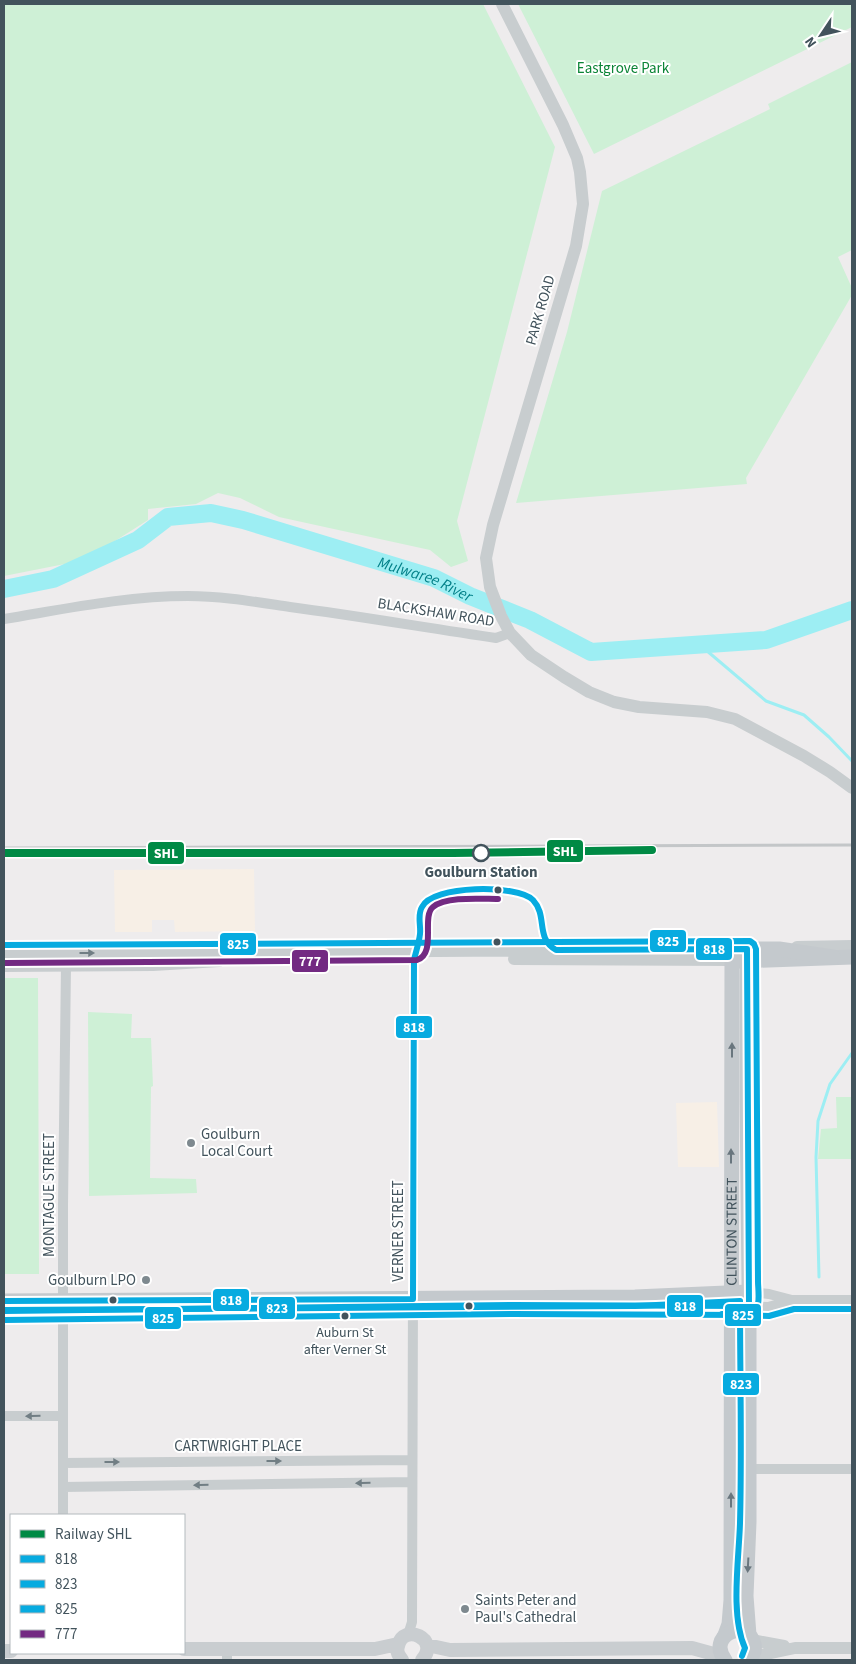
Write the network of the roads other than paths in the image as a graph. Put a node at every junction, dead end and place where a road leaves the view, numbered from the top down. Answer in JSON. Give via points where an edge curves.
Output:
{"nodes":[{"id":1,"x":502,"y":4,"type":"edge"},
{"id":2,"x":4,"y":619,"type":"edge"},
{"id":3,"x":510,"y":633,"type":"junction"},
{"id":4,"x":852,"y":788,"type":"edge"},
{"id":5,"x":852,"y":946,"type":"edge"},
{"id":6,"x":104,"y":947,"type":"dead end"},
{"id":7,"x":779,"y":949,"type":"junction"},
{"id":8,"x":124,"y":953,"type":"junction"},
{"id":9,"x":4,"y":955,"type":"edge"},
{"id":10,"x":740,"y":955,"type":"junction"},
{"id":11,"x":833,"y":956,"type":"junction"},
{"id":12,"x":852,"y":957,"type":"edge"},
{"id":13,"x":414,"y":960,"type":"junction"},
{"id":14,"x":66,"y":965,"type":"junction"},
{"id":15,"x":4,"y":966,"type":"edge"},
{"id":16,"x":739,"y":1099,"type":"junction"},
{"id":17,"x":732,"y":1299,"type":"junction"},
{"id":18,"x":749,"y":1299,"type":"junction"},
{"id":19,"x":852,"y":1300,"type":"edge"},
{"id":20,"x":4,"y":1302,"type":"edge"},
{"id":21,"x":413,"y":1302,"type":"junction"},
{"id":22,"x":64,"y":1306,"type":"junction"},
{"id":23,"x":4,"y":1311,"type":"edge"},
{"id":24,"x":4,"y":1416,"type":"edge"},
{"id":25,"x":62,"y":1416,"type":"junction"},
{"id":26,"x":412,"y":1460,"type":"junction"},
{"id":27,"x":63,"y":1463,"type":"junction"},
{"id":28,"x":749,"y":1469,"type":"junction"},
{"id":29,"x":852,"y":1469,"type":"edge"},
{"id":30,"x":412,"y":1482,"type":"junction"},
{"id":31,"x":63,"y":1487,"type":"junction"},
{"id":32,"x":63,"y":1514,"type":"edge"},
{"id":33,"x":724,"y":1636,"type":"junction"},
{"id":34,"x":750,"y":1637,"type":"junction"},
{"id":35,"x":412,"y":1646,"type":"edge"},
{"id":36,"x":692,"y":1648,"type":"junction"},
{"id":37,"x":795,"y":1648,"type":"junction"},
{"id":38,"x":852,"y":1648,"type":"edge"},
{"id":39,"x":185,"y":1649,"type":"edge"},
{"id":40,"x":227,"y":1654,"type":"edge"},
{"id":41,"x":723,"y":1658,"type":"edge"},
{"id":42,"x":750,"y":1659,"type":"edge"}],
"edges":[{"from":1,"to":3,"type":"street","name":"PARK ROAD","via":[[571,142],[580,172],[583,204],[576,246],[486,558],[490,587]]},
{"from":2,"to":3,"type":"street","name":"BLACKSHAW ROAD","via":[[122,600],[191,596],[351,615],[496,638]]},
{"from":3,"to":4,"type":"street","name":"BLACKSHAW ROAD","via":[[531,654],[603,698],[626,705],[707,712],[735,719],[804,756]]},
{"from":5,"to":7,"type":"street"},
{"from":6,"to":8,"type":"street"},
{"from":7,"to":10,"type":"main road"},
{"from":7,"to":11,"type":"main road"},
{"from":9,"to":8,"type":"street","one_way":true},
{"from":8,"to":10,"type":"street"},
{"from":9,"to":14,"type":"street","via":[[16,959],[60,960]]},
{"from":10,"to":11,"type":"main road"},
{"from":10,"to":13,"type":"street"},
{"from":10,"to":16,"type":"main road","name":"CLINTON STREET"},
{"from":11,"to":12,"type":"main road"},
{"from":13,"to":14,"type":"street"},
{"from":13,"to":21,"type":"street","name":"VERNER STREET"},
{"from":14,"to":15,"type":"street"},
{"from":14,"to":22,"type":"street","name":"MONTAGUE STREET"},
{"from":17,"to":16,"type":"main road","name":"CLINTON STREET","one_way":true},
{"from":16,"to":18,"type":"main road","name":"CLINTON STREET"},
{"from":17,"to":18,"type":"main road"},
{"from":17,"to":21,"type":"main road","via":[[635,1304]]},
{"from":33,"to":17,"type":"main road","name":"CLINTON STREET","one_way":true,"via":[[729,1624],[731,1600]]},
{"from":18,"to":19,"type":"street","via":[[768,1307],[793,1300]]},
{"from":18,"to":28,"type":"main road","name":"CLINTON STREET"},
{"from":20,"to":22,"type":"main road"},
{"from":21,"to":22,"type":"main road"},
{"from":21,"to":26,"type":"street","name":"VERNER STREET"},
{"from":22,"to":23,"type":"main road"},
{"from":22,"to":25,"type":"street","name":"MONTAGUE STREET"},
{"from":25,"to":24,"type":"street","one_way":true},
{"from":25,"to":27,"type":"street","name":"MONTAGUE STREET"},
{"from":27,"to":26,"type":"street","name":"CARTWRIGHT PLACE","one_way":true},
{"from":26,"to":30,"type":"street","name":"VERNER STREET"},
{"from":27,"to":31,"type":"street","name":"MONTAGUE STREET"},
{"from":28,"to":29,"type":"street"},
{"from":28,"to":34,"type":"main road","name":"CLINTON STREET","one_way":true,"via":[[746,1596]]},
{"from":30,"to":31,"type":"street","one_way":true},
{"from":30,"to":35,"type":"street","name":"VERNER STREET"},
{"from":31,"to":32,"type":"street","name":"MONTAGUE STREET"},
{"from":33,"to":34,"type":"main road","via":[[737,1630]]},
{"from":33,"to":36,"type":"main road"},
{"from":33,"to":41,"type":"main road","name":"CLINTON STREET","via":[[720,1646]]},
{"from":34,"to":37,"type":"street"},
{"from":34,"to":42,"type":"main road","name":"CLINTON STREET","via":[[754,1646]]},
{"from":35,"to":36,"type":"main road","via":[[450,1650]]},
{"from":35,"to":40,"type":"main road"},
{"from":36,"to":41,"type":"main road"},
{"from":37,"to":38,"type":"street"},
{"from":37,"to":42,"type":"street"},
{"from":39,"to":40,"type":"main road"}]}
